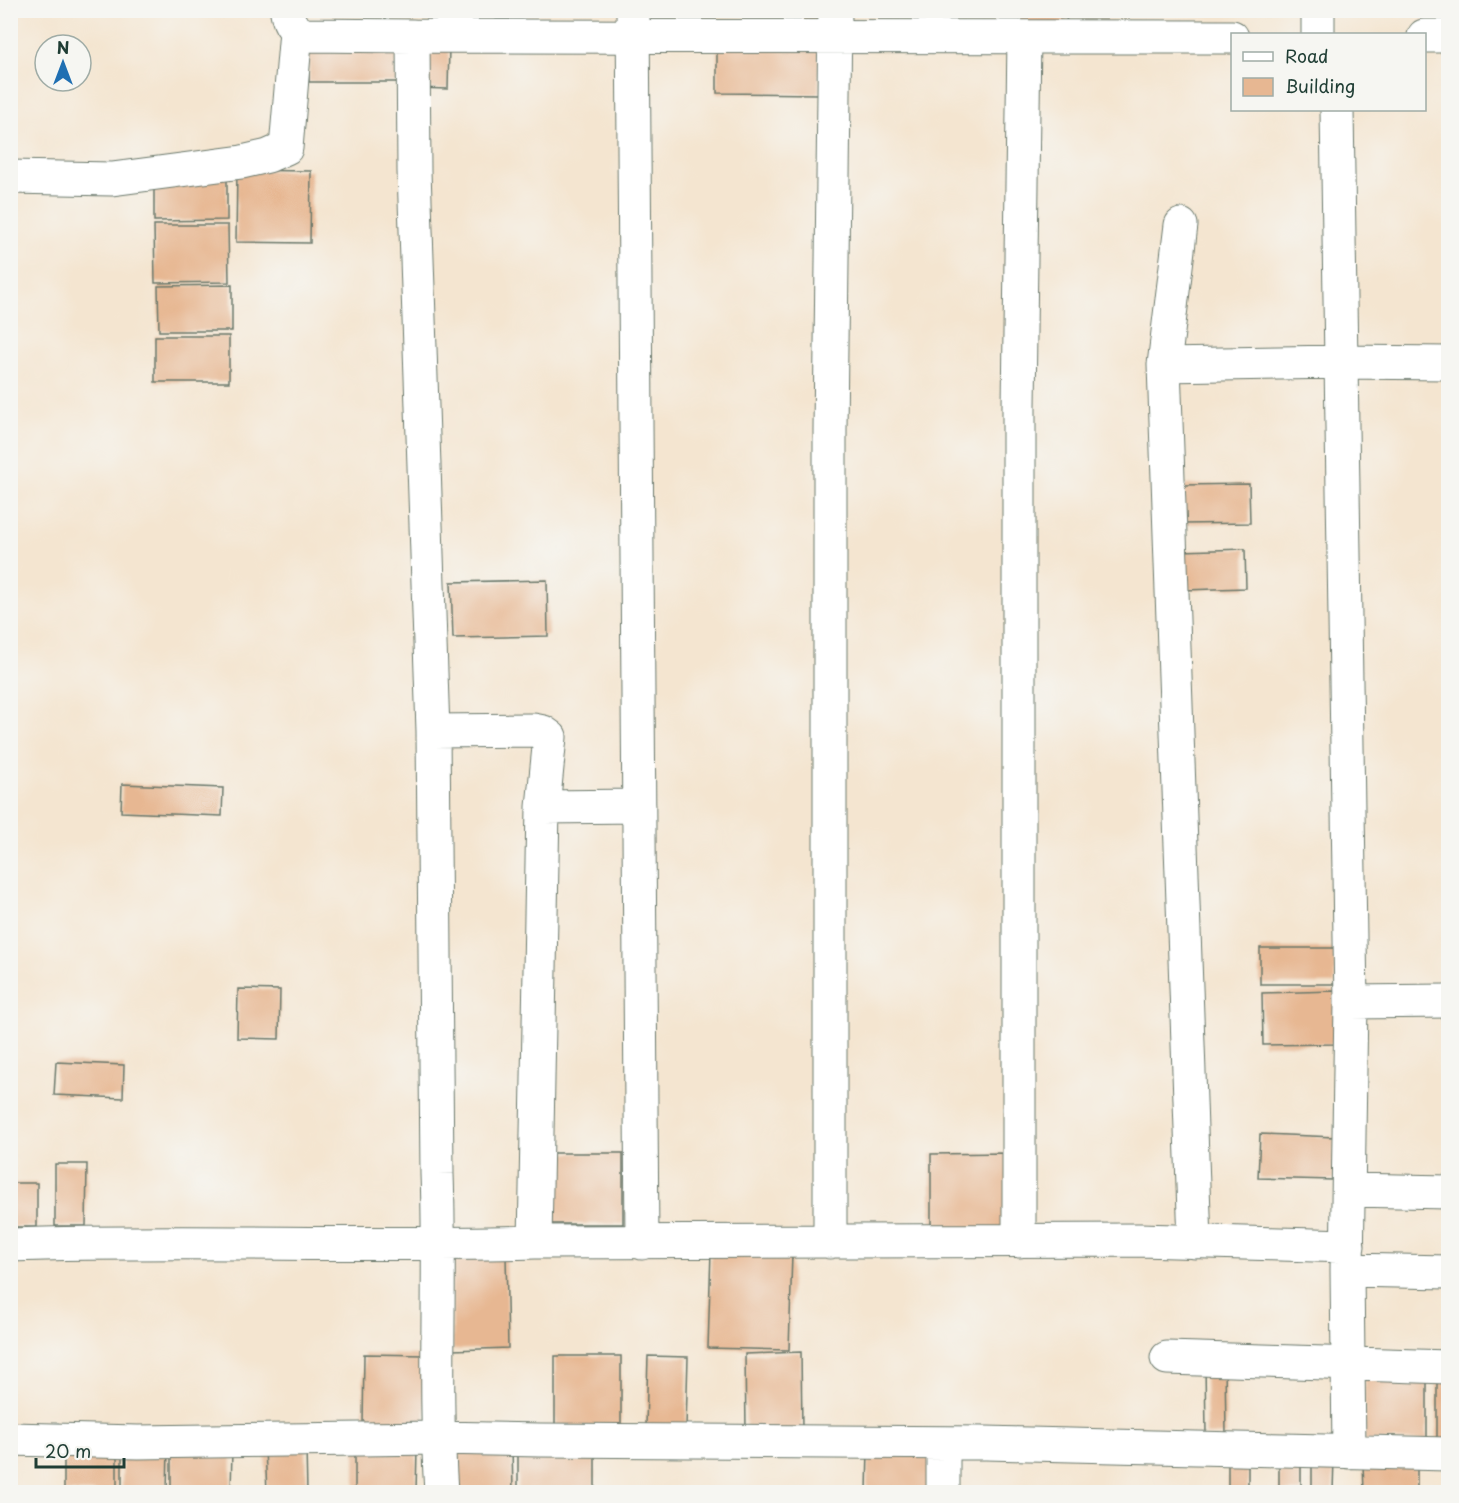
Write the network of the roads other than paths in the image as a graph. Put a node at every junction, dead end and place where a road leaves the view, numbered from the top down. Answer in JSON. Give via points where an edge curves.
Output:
{"nodes":[{"id":1,"x":1318,"y":10,"type":"edge"},
{"id":2,"x":291,"y":21,"type":"edge"},
{"id":3,"x":633,"y":24,"type":"edge"},
{"id":4,"x":836,"y":24,"type":"edge"},
{"id":5,"x":1318,"y":33,"type":"edge"},
{"id":6,"x":414,"y":36,"type":"junction"},
{"id":7,"x":1426,"y":36,"type":"edge"},
{"id":8,"x":1449,"y":36,"type":"edge"},
{"id":9,"x":1024,"y":37,"type":"junction"},
{"id":10,"x":1231,"y":37,"type":"edge"},
{"id":11,"x":1337,"y":111,"type":"edge"},
{"id":12,"x":10,"y":177,"type":"edge"},
{"id":13,"x":1181,"y":225,"type":"dead end"},
{"id":14,"x":1341,"y":362,"type":"junction"},
{"id":15,"x":1449,"y":363,"type":"edge"},
{"id":16,"x":1164,"y":365,"type":"junction"},
{"id":17,"x":433,"y":731,"type":"junction"},
{"id":18,"x":639,"y":806,"type":"junction"},
{"id":19,"x":543,"y":807,"type":"junction"},
{"id":20,"x":1449,"y":1001,"type":"edge"},
{"id":21,"x":1351,"y":1002,"type":"junction"},
{"id":22,"x":1348,"y":1190,"type":"junction"},
{"id":23,"x":1449,"y":1192,"type":"edge"},
{"id":24,"x":1019,"y":1241,"type":"junction"},
{"id":25,"x":535,"y":1242,"type":"junction"},
{"id":26,"x":830,"y":1242,"type":"junction"},
{"id":27,"x":1195,"y":1242,"type":"junction"},
{"id":28,"x":642,"y":1243,"type":"junction"},
{"id":29,"x":10,"y":1245,"type":"edge"},
{"id":30,"x":439,"y":1245,"type":"junction"},
{"id":31,"x":1347,"y":1258,"type":"junction"},
{"id":32,"x":1449,"y":1272,"type":"edge"},
{"id":33,"x":1167,"y":1358,"type":"dead end"},
{"id":34,"x":1347,"y":1364,"type":"junction"},
{"id":35,"x":1449,"y":1367,"type":"edge"},
{"id":36,"x":437,"y":1438,"type":"junction"},
{"id":37,"x":10,"y":1439,"type":"edge"},
{"id":38,"x":943,"y":1443,"type":"junction"},
{"id":39,"x":1349,"y":1452,"type":"junction"},
{"id":40,"x":1449,"y":1454,"type":"edge"},
{"id":41,"x":441,"y":1492,"type":"edge"},
{"id":42,"x":943,"y":1492,"type":"edge"}],
"edges":[{"from":1,"to":5,"type":"street"},
{"from":2,"to":6,"type":"street","via":[[305,35]]},
{"from":2,"to":12,"type":"street","via":[[286,148],[242,162],[112,179]]},
{"from":3,"to":4,"type":"street"},
{"from":3,"to":6,"type":"street"},
{"from":3,"to":18,"type":"street"},
{"from":4,"to":9,"type":"street"},
{"from":4,"to":26,"type":"street","via":[[830,430]]},
{"from":6,"to":17,"type":"street","via":[[414,171]]},
{"from":7,"to":8,"type":"street"},
{"from":9,"to":10,"type":"street"},
{"from":9,"to":24,"type":"street","via":[[1019,406]]},
{"from":11,"to":14,"type":"street"},
{"from":13,"to":16,"type":"street"},
{"from":14,"to":15,"type":"street"},
{"from":14,"to":16,"type":"street"},
{"from":14,"to":21,"type":"street"},
{"from":16,"to":27,"type":"street"},
{"from":17,"to":19,"type":"street","via":[[543,732],[550,737]]},
{"from":17,"to":30,"type":"street"},
{"from":18,"to":19,"type":"street"},
{"from":18,"to":28,"type":"street"},
{"from":19,"to":25,"type":"street"},
{"from":20,"to":21,"type":"street"},
{"from":21,"to":22,"type":"street"},
{"from":22,"to":23,"type":"street"},
{"from":22,"to":31,"type":"street"},
{"from":24,"to":26,"type":"street"},
{"from":24,"to":27,"type":"street"},
{"from":25,"to":28,"type":"street"},
{"from":25,"to":30,"type":"street"},
{"from":26,"to":28,"type":"street"},
{"from":27,"to":31,"type":"street"},
{"from":29,"to":30,"type":"street"},
{"from":30,"to":36,"type":"street"},
{"from":31,"to":32,"type":"street"},
{"from":31,"to":34,"type":"street"},
{"from":33,"to":34,"type":"street"},
{"from":34,"to":35,"type":"street"},
{"from":34,"to":39,"type":"street"},
{"from":36,"to":37,"type":"street","via":[[138,1442]]},
{"from":36,"to":38,"type":"street"},
{"from":36,"to":41,"type":"street"},
{"from":38,"to":39,"type":"street"},
{"from":38,"to":42,"type":"street"},
{"from":39,"to":40,"type":"street"}]}
